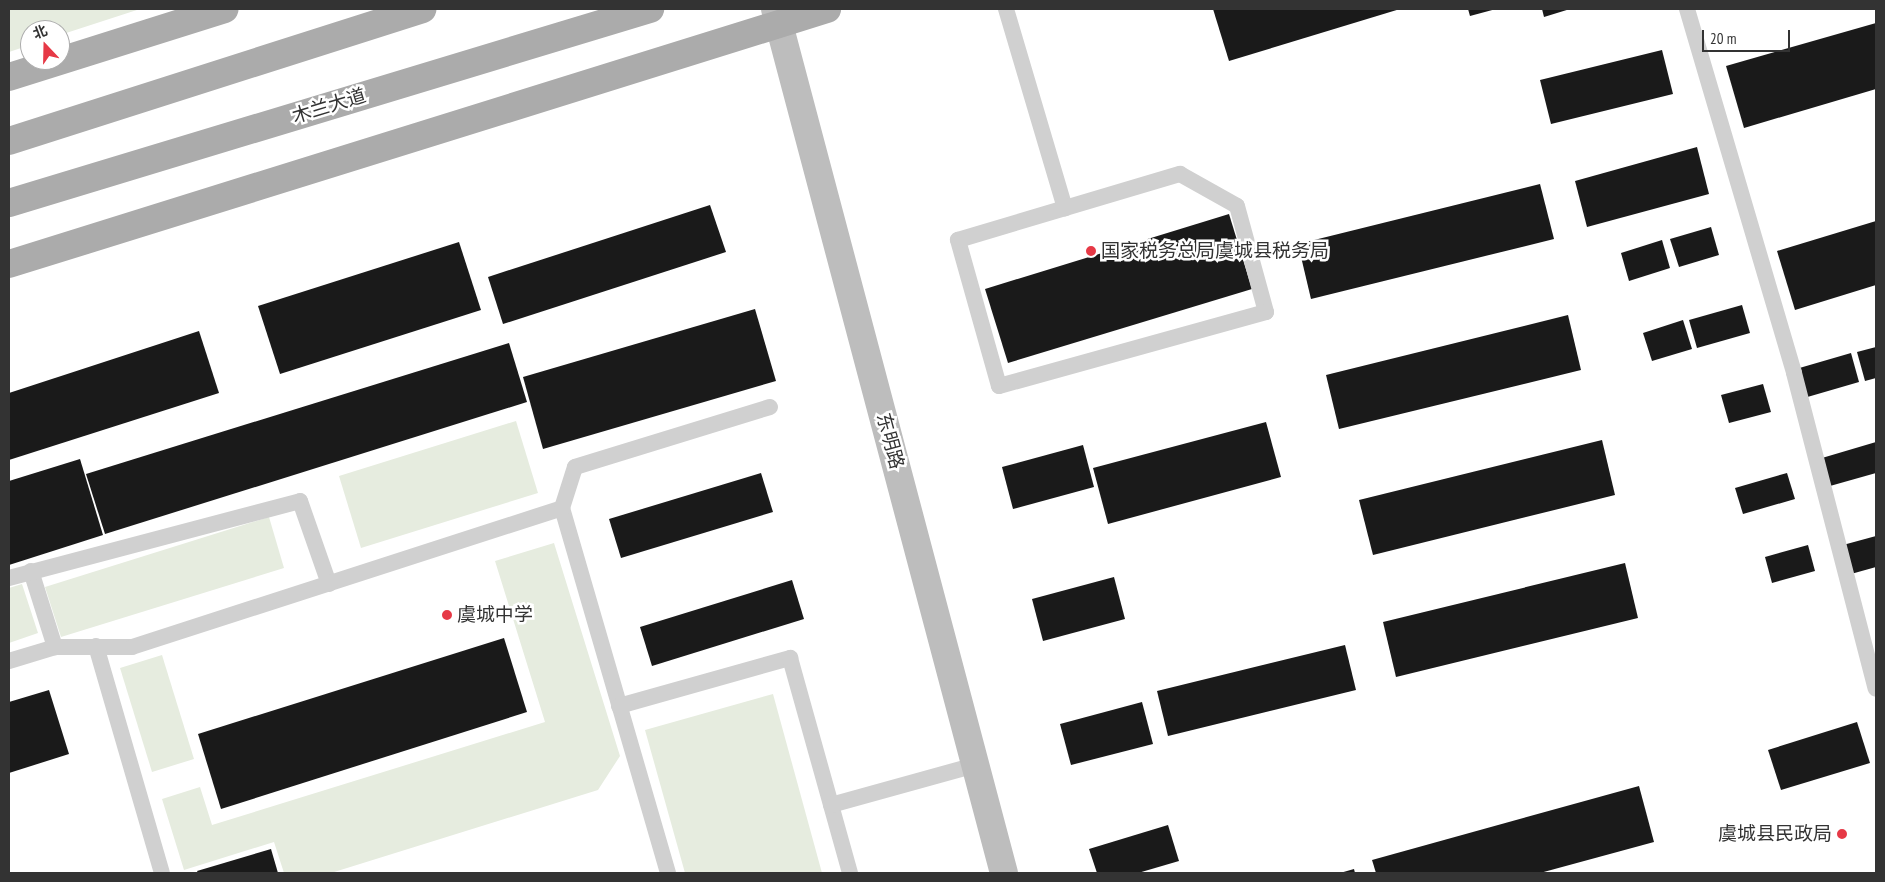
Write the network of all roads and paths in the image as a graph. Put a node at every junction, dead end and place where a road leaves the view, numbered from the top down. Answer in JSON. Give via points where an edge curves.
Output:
{"nodes":[{"id":1,"x":225,"y":9,"type":"edge"},
{"id":2,"x":422,"y":9,"type":"edge"},
{"id":3,"x":650,"y":9,"type":"edge"},
{"id":4,"x":827,"y":9,"type":"edge"},
{"id":5,"x":1006,"y":9,"type":"edge"},
{"id":6,"x":1687,"y":9,"type":"edge"},
{"id":7,"x":778,"y":16,"type":"edge"},
{"id":8,"x":9,"y":77,"type":"edge"},
{"id":9,"x":9,"y":141,"type":"edge"},
{"id":10,"x":9,"y":203,"type":"edge"},
{"id":11,"x":1064,"y":208,"type":"junction"},
{"id":12,"x":9,"y":264,"type":"edge"},
{"id":13,"x":770,"y":407,"type":"dead end"},
{"id":14,"x":562,"y":508,"type":"junction"},
{"id":15,"x":31,"y":571,"type":"junction"},
{"id":16,"x":9,"y":578,"type":"edge"},
{"id":17,"x":329,"y":584,"type":"junction"},
{"id":18,"x":96,"y":646,"type":"junction"},
{"id":19,"x":55,"y":647,"type":"junction"},
{"id":20,"x":9,"y":661,"type":"edge"},
{"id":21,"x":1876,"y":689,"type":"edge"},
{"id":22,"x":619,"y":706,"type":"junction"},
{"id":23,"x":975,"y":765,"type":"junction"},
{"id":24,"x":831,"y":805,"type":"junction"},
{"id":25,"x":162,"y":873,"type":"edge"},
{"id":26,"x":668,"y":873,"type":"edge"},
{"id":27,"x":850,"y":873,"type":"edge"},
{"id":28,"x":1004,"y":873,"type":"edge"}],
"edges":[{"from":1,"to":8,"type":"main road"},
{"from":2,"to":9,"type":"main road"},
{"from":3,"to":10,"type":"main road","name":"木兰大道"},
{"from":4,"to":7,"type":"main road"},
{"from":5,"to":11,"type":"lane"},
{"from":6,"to":21,"type":"lane","via":[[1794,373]]},
{"from":7,"to":12,"type":"main road"},
{"from":7,"to":23,"type":"main road","name":"东明路"},
{"from":11,"to":11,"type":"lane","via":[[958,240],[999,386],[1266,312],[1237,206],[1180,174]]},
{"from":13,"to":14,"type":"lane","via":[[575,467]]},
{"from":14,"to":17,"type":"lane"},
{"from":14,"to":22,"type":"lane"},
{"from":15,"to":16,"type":"lane"},
{"from":15,"to":17,"type":"lane","via":[[300,500]]},
{"from":15,"to":19,"type":"lane"},
{"from":17,"to":18,"type":"lane","via":[[132,647]]},
{"from":18,"to":19,"type":"lane"},
{"from":18,"to":25,"type":"lane"},
{"from":19,"to":20,"type":"lane"},
{"from":22,"to":24,"type":"lane","via":[[790,658]]},
{"from":22,"to":26,"type":"lane"},
{"from":23,"to":24,"type":"lane"},
{"from":23,"to":28,"type":"main road","name":"东明路"},
{"from":24,"to":27,"type":"lane"}]}
